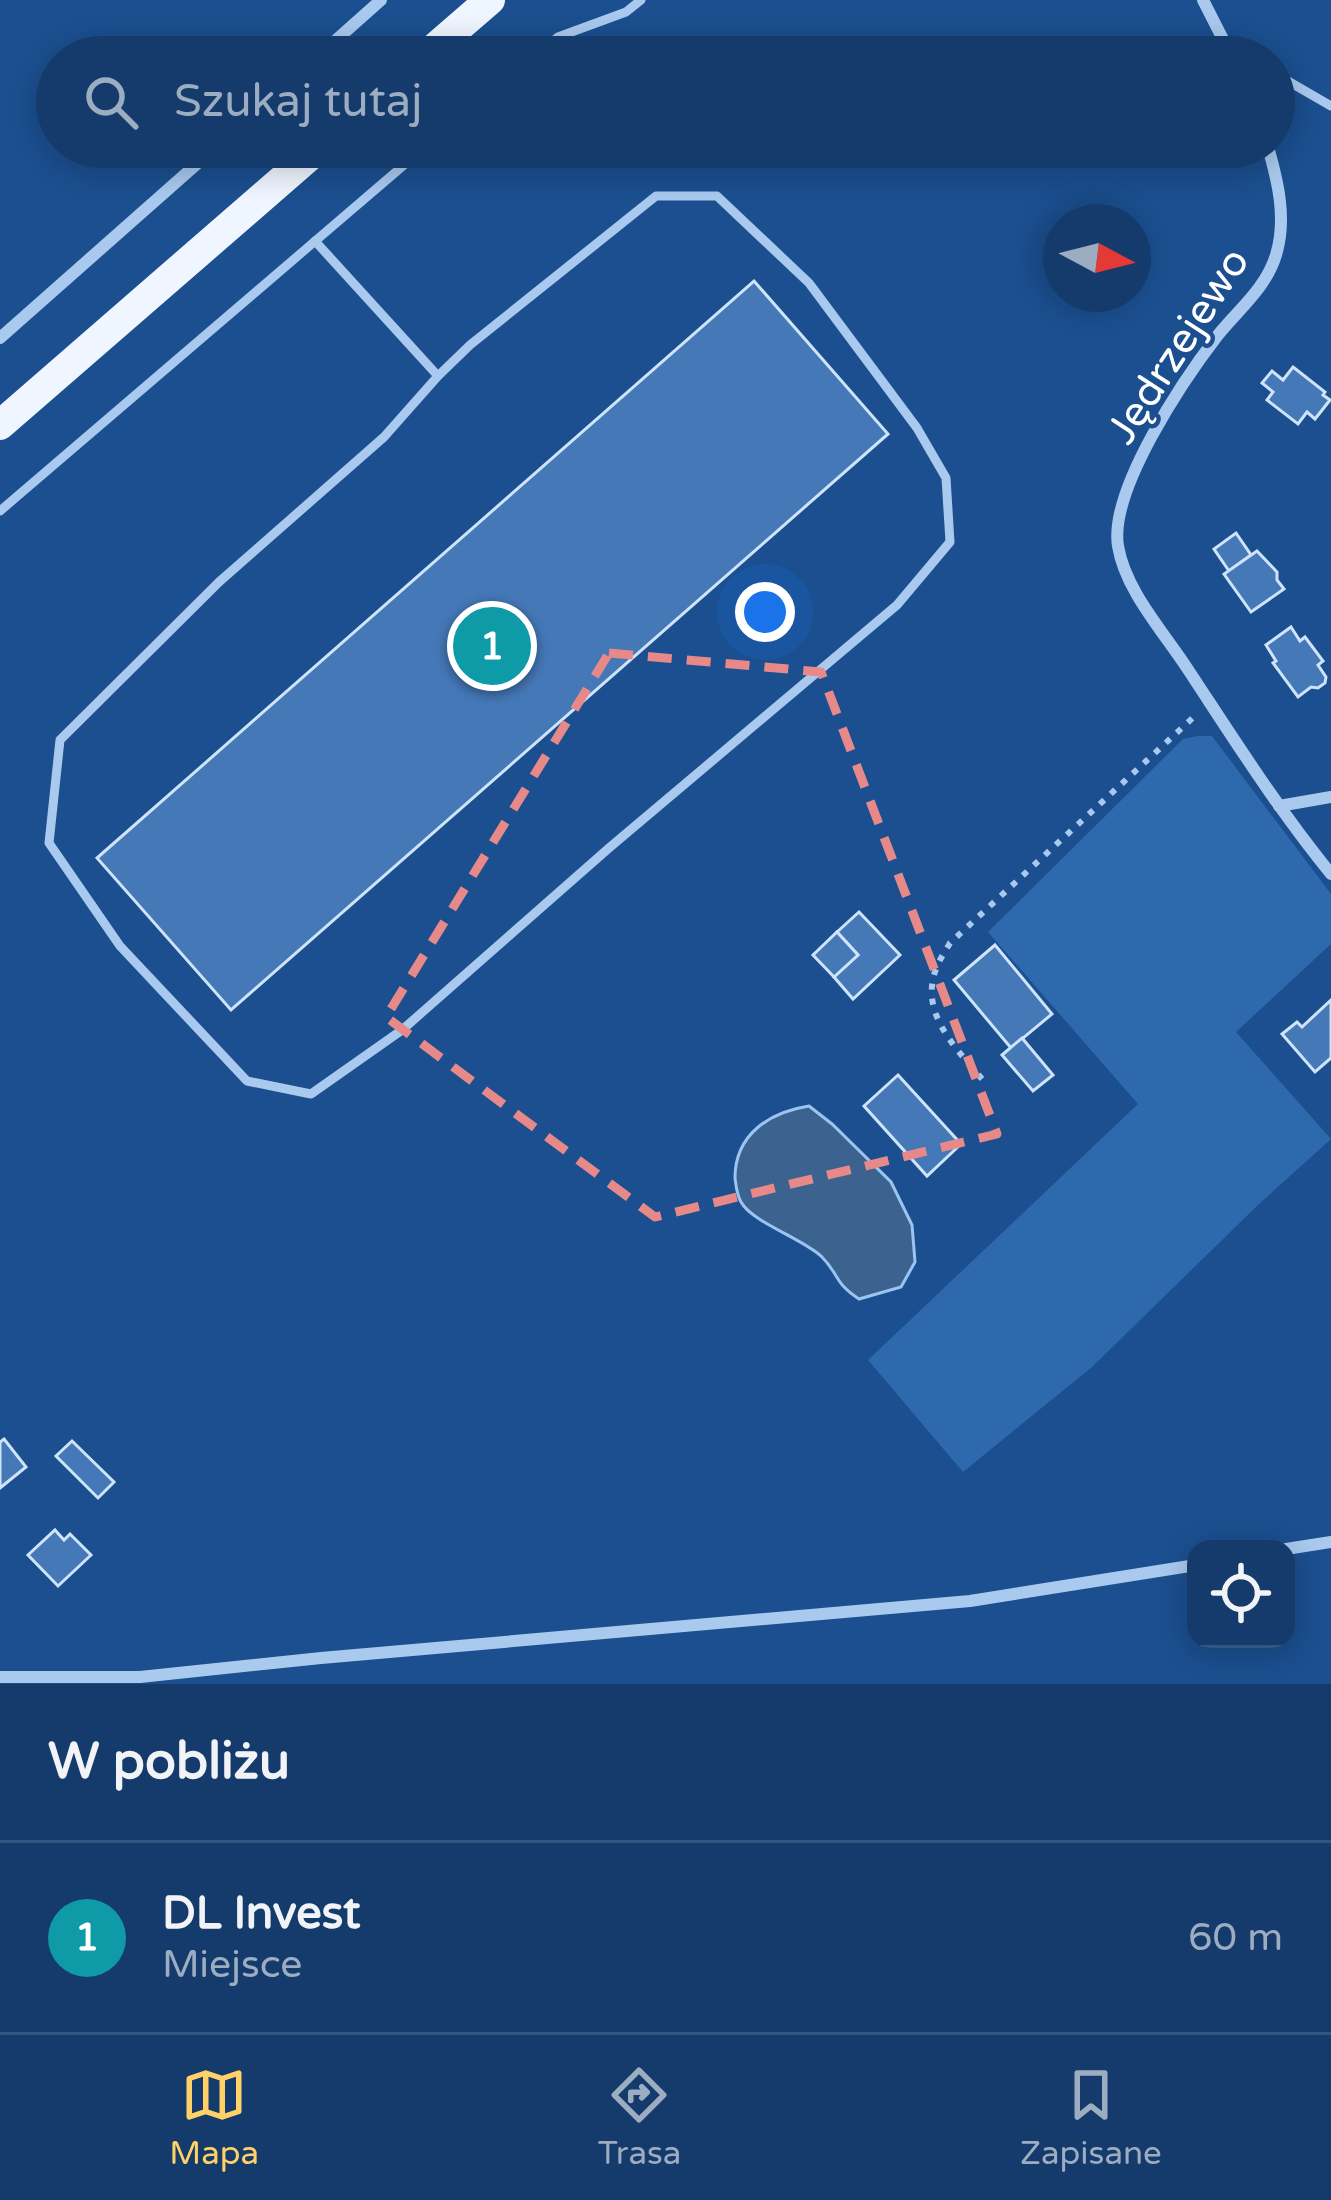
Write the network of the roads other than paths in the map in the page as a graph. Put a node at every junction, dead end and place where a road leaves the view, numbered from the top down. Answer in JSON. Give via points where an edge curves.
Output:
{"nodes":[{"id":1,"x":381,"y":0,"type":"edge"},
{"id":2,"x":490,"y":0,"type":"edge"},
{"id":3,"x":641,"y":0,"type":"edge"},
{"id":4,"x":1203,"y":0,"type":"edge"},
{"id":5,"x":341,"y":36,"type":"edge"},
{"id":6,"x":448,"y":36,"type":"edge"},
{"id":7,"x":561,"y":36,"type":"edge"},
{"id":8,"x":1222,"y":36,"type":"edge"},
{"id":9,"x":1295,"y":85,"type":"edge"},
{"id":10,"x":1331,"y":106,"type":"edge"},
{"id":11,"x":192,"y":168,"type":"edge"},
{"id":12,"x":296,"y":168,"type":"edge"},
{"id":13,"x":400,"y":168,"type":"edge"},
{"id":14,"x":1273,"y":168,"type":"edge"},
{"id":15,"x":315,"y":241,"type":"junction"},
{"id":16,"x":0,"y":338,"type":"edge"},
{"id":17,"x":437,"y":376,"type":"junction"},
{"id":18,"x":0,"y":425,"type":"edge"},
{"id":19,"x":0,"y":511,"type":"edge"},
{"id":20,"x":1331,"y":796,"type":"edge"},
{"id":21,"x":1279,"y":806,"type":"junction"},
{"id":22,"x":1331,"y":874,"type":"edge"},
{"id":23,"x":1331,"y":1542,"type":"edge"},
{"id":24,"x":1295,"y":1548,"type":"edge"},
{"id":25,"x":1187,"y":1566,"type":"edge"},
{"id":26,"x":0,"y":1678,"type":"edge"}],
"edges":[{"from":1,"to":5,"type":"street"},
{"from":2,"to":6,"type":"main road"},
{"from":3,"to":7,"type":"lane"},
{"from":4,"to":8,"type":"street"},
{"from":9,"to":10,"type":"lane"},
{"from":11,"to":16,"type":"street"},
{"from":12,"to":18,"type":"main road"},
{"from":13,"to":15,"type":"lane"},
{"from":14,"to":21,"type":"street","name":"Jędrzejewo","via":[[1280,196],[1275,258],[1154,433],[1130,481],[1118,534],[1136,590]]},
{"from":15,"to":17,"type":"lane"},
{"from":15,"to":19,"type":"lane"},
{"from":17,"to":17,"type":"lane","via":[[656,196],[717,196],[808,283],[917,428],[946,478],[950,542],[897,605],[402,1030],[311,1094],[247,1081],[120,946],[49,843],[60,740],[219,582],[384,437]]},
{"from":20,"to":21,"type":"street"},
{"from":21,"to":22,"type":"street","name":"Jędrzejewo"},
{"from":23,"to":24,"type":"street"},
{"from":25,"to":26,"type":"street","via":[[926,1605],[140,1677]]}]}
